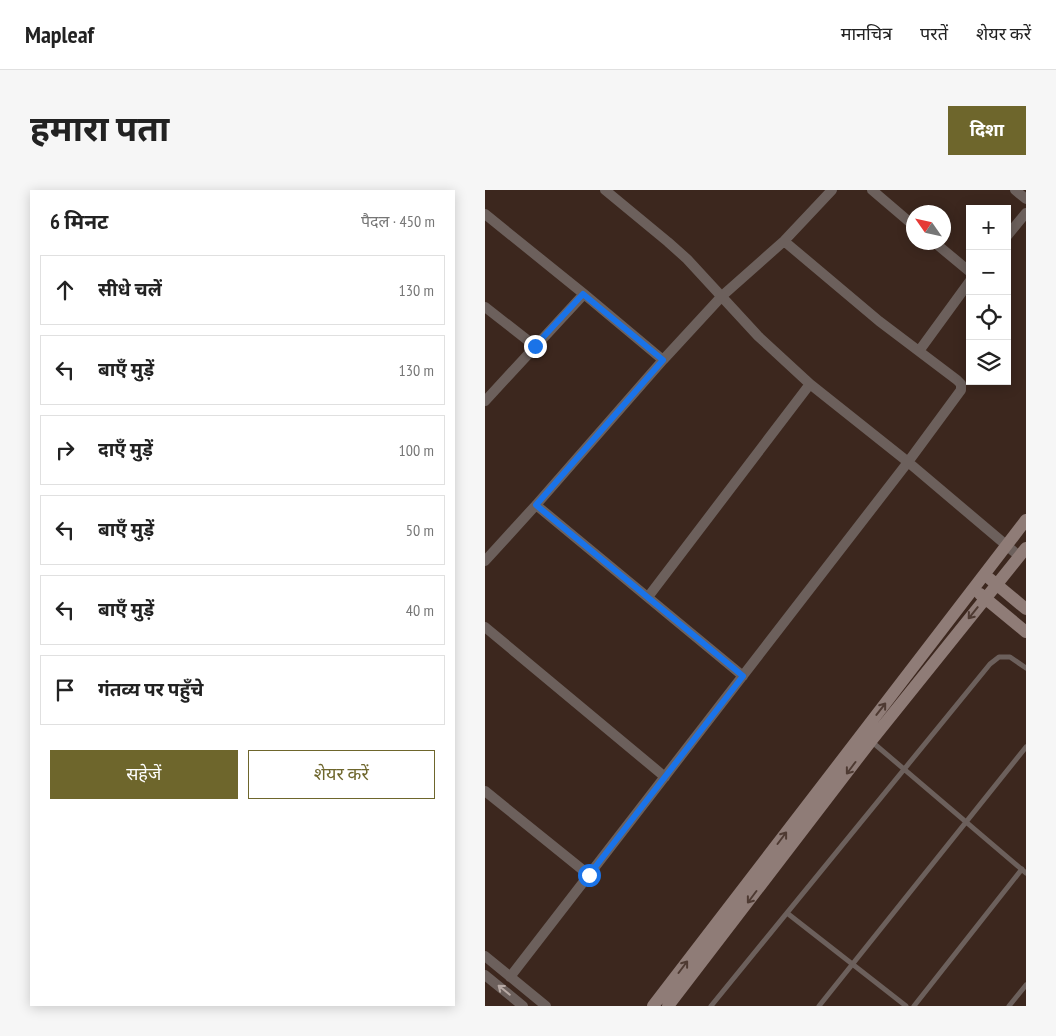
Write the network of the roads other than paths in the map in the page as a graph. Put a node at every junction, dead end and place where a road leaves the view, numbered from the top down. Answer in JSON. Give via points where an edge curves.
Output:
{"nodes":[{"id":1,"x":605,"y":190,"type":"edge"},
{"id":2,"x":832,"y":190,"type":"edge"},
{"id":3,"x":872,"y":190,"type":"edge"},
{"id":4,"x":1015,"y":190,"type":"edge"},
{"id":5,"x":1026,"y":199,"type":"edge"},
{"id":6,"x":485,"y":214,"type":"edge"},
{"id":7,"x":1026,"y":214,"type":"edge"},
{"id":8,"x":906,"y":219,"type":"edge"},
{"id":9,"x":1011,"y":231,"type":"edge"},
{"id":10,"x":784,"y":241,"type":"junction"},
{"id":11,"x":944,"y":250,"type":"edge"},
{"id":12,"x":966,"y":269,"type":"edge"},
{"id":13,"x":966,"y":286,"type":"edge"},
{"id":14,"x":583,"y":294,"type":"junction"},
{"id":15,"x":721,"y":296,"type":"junction"},
{"id":16,"x":485,"y":307,"type":"edge"},
{"id":17,"x":535,"y":346,"type":"junction"},
{"id":18,"x":919,"y":351,"type":"junction"},
{"id":19,"x":663,"y":360,"type":"junction"},
{"id":20,"x":810,"y":384,"type":"junction"},
{"id":21,"x":485,"y":399,"type":"edge"},
{"id":22,"x":908,"y":462,"type":"junction"},
{"id":23,"x":536,"y":505,"type":"junction"},
{"id":24,"x":1026,"y":520,"type":"edge"},
{"id":25,"x":1006,"y":546,"type":"junction"},
{"id":26,"x":1022,"y":552,"type":"edge"},
{"id":27,"x":485,"y":561,"type":"edge"},
{"id":28,"x":984,"y":574,"type":"junction"},
{"id":29,"x":996,"y":584,"type":"junction"},
{"id":30,"x":973,"y":589,"type":"junction"},
{"id":31,"x":648,"y":597,"type":"junction"},
{"id":32,"x":985,"y":598,"type":"junction"},
{"id":33,"x":1026,"y":609,"type":"edge"},
{"id":34,"x":485,"y":627,"type":"edge"},
{"id":35,"x":1026,"y":632,"type":"edge"},
{"id":36,"x":1026,"y":668,"type":"edge"},
{"id":37,"x":743,"y":676,"type":"junction"},
{"id":38,"x":871,"y":741,"type":"junction"},
{"id":39,"x":1026,"y":747,"type":"edge"},
{"id":40,"x":903,"y":769,"type":"junction"},
{"id":41,"x":665,"y":777,"type":"junction"},
{"id":42,"x":485,"y":791,"type":"edge"},
{"id":43,"x":966,"y":822,"type":"junction"},
{"id":44,"x":1024,"y":871,"type":"edge"},
{"id":45,"x":589,"y":875,"type":"junction"},
{"id":46,"x":787,"y":913,"type":"junction"},
{"id":47,"x":485,"y":956,"type":"edge"},
{"id":48,"x":853,"y":964,"type":"junction"},
{"id":49,"x":485,"y":975,"type":"edge"},
{"id":50,"x":510,"y":977,"type":"junction"},
{"id":51,"x":1026,"y":985,"type":"edge"},
{"id":52,"x":523,"y":1006,"type":"edge"},
{"id":53,"x":546,"y":1006,"type":"edge"},
{"id":54,"x":653,"y":1006,"type":"edge"},
{"id":55,"x":668,"y":1006,"type":"edge"},
{"id":56,"x":711,"y":1006,"type":"edge"},
{"id":57,"x":819,"y":1006,"type":"edge"},
{"id":58,"x":906,"y":1006,"type":"edge"},
{"id":59,"x":914,"y":1006,"type":"edge"},
{"id":60,"x":1009,"y":1006,"type":"edge"}],
"edges":[{"from":1,"to":15,"type":"street","via":[[687,259]]},
{"from":2,"to":10,"type":"street"},
{"from":3,"to":8,"type":"street"},
{"from":4,"to":5,"type":"street"},
{"from":6,"to":14,"type":"street"},
{"from":7,"to":9,"type":"street"},
{"from":10,"to":15,"type":"street"},
{"from":10,"to":18,"type":"street"},
{"from":11,"to":12,"type":"street"},
{"from":13,"to":18,"type":"street"},
{"from":14,"to":17,"type":"street"},
{"from":14,"to":19,"type":"street"},
{"from":15,"to":19,"type":"street"},
{"from":15,"to":20,"type":"street"},
{"from":16,"to":17,"type":"street"},
{"from":17,"to":21,"type":"street"},
{"from":18,"to":22,"type":"street","via":[[957,380],[961,390]]},
{"from":19,"to":23,"type":"street"},
{"from":20,"to":22,"type":"street"},
{"from":20,"to":31,"type":"street"},
{"from":22,"to":25,"type":"street"},
{"from":22,"to":37,"type":"street"},
{"from":23,"to":27,"type":"street"},
{"from":23,"to":31,"type":"street"},
{"from":24,"to":25,"type":"street"},
{"from":25,"to":26,"type":"street"},
{"from":25,"to":28,"type":"street"},
{"from":26,"to":29,"type":"street"},
{"from":28,"to":29,"type":"street"},
{"from":28,"to":30,"type":"street"},
{"from":29,"to":32,"type":"street"},
{"from":29,"to":33,"type":"street"},
{"from":30,"to":32,"type":"street"},
{"from":54,"to":30,"type":"street","one_way":true},
{"from":31,"to":37,"type":"street"},
{"from":32,"to":35,"type":"street"},
{"from":32,"to":38,"type":"street","one_way":true},
{"from":34,"to":41,"type":"street"},
{"from":36,"to":40,"type":"lane","via":[[1010,657],[999,657],[990,664]]},
{"from":37,"to":41,"type":"street"},
{"from":38,"to":40,"type":"lane"},
{"from":38,"to":55,"type":"street","one_way":true},
{"from":39,"to":43,"type":"lane"},
{"from":40,"to":43,"type":"lane"},
{"from":40,"to":46,"type":"lane"},
{"from":41,"to":45,"type":"street"},
{"from":42,"to":45,"type":"street"},
{"from":43,"to":44,"type":"lane"},
{"from":43,"to":48,"type":"lane"},
{"from":44,"to":59,"type":"lane"},
{"from":45,"to":50,"type":"street"},
{"from":46,"to":48,"type":"lane"},
{"from":46,"to":56,"type":"lane"},
{"from":47,"to":50,"type":"street"},
{"from":48,"to":57,"type":"lane"},
{"from":48,"to":58,"type":"lane"},
{"from":52,"to":49,"type":"street","one_way":true},
{"from":50,"to":53,"type":"street"},
{"from":51,"to":60,"type":"lane"}]}
